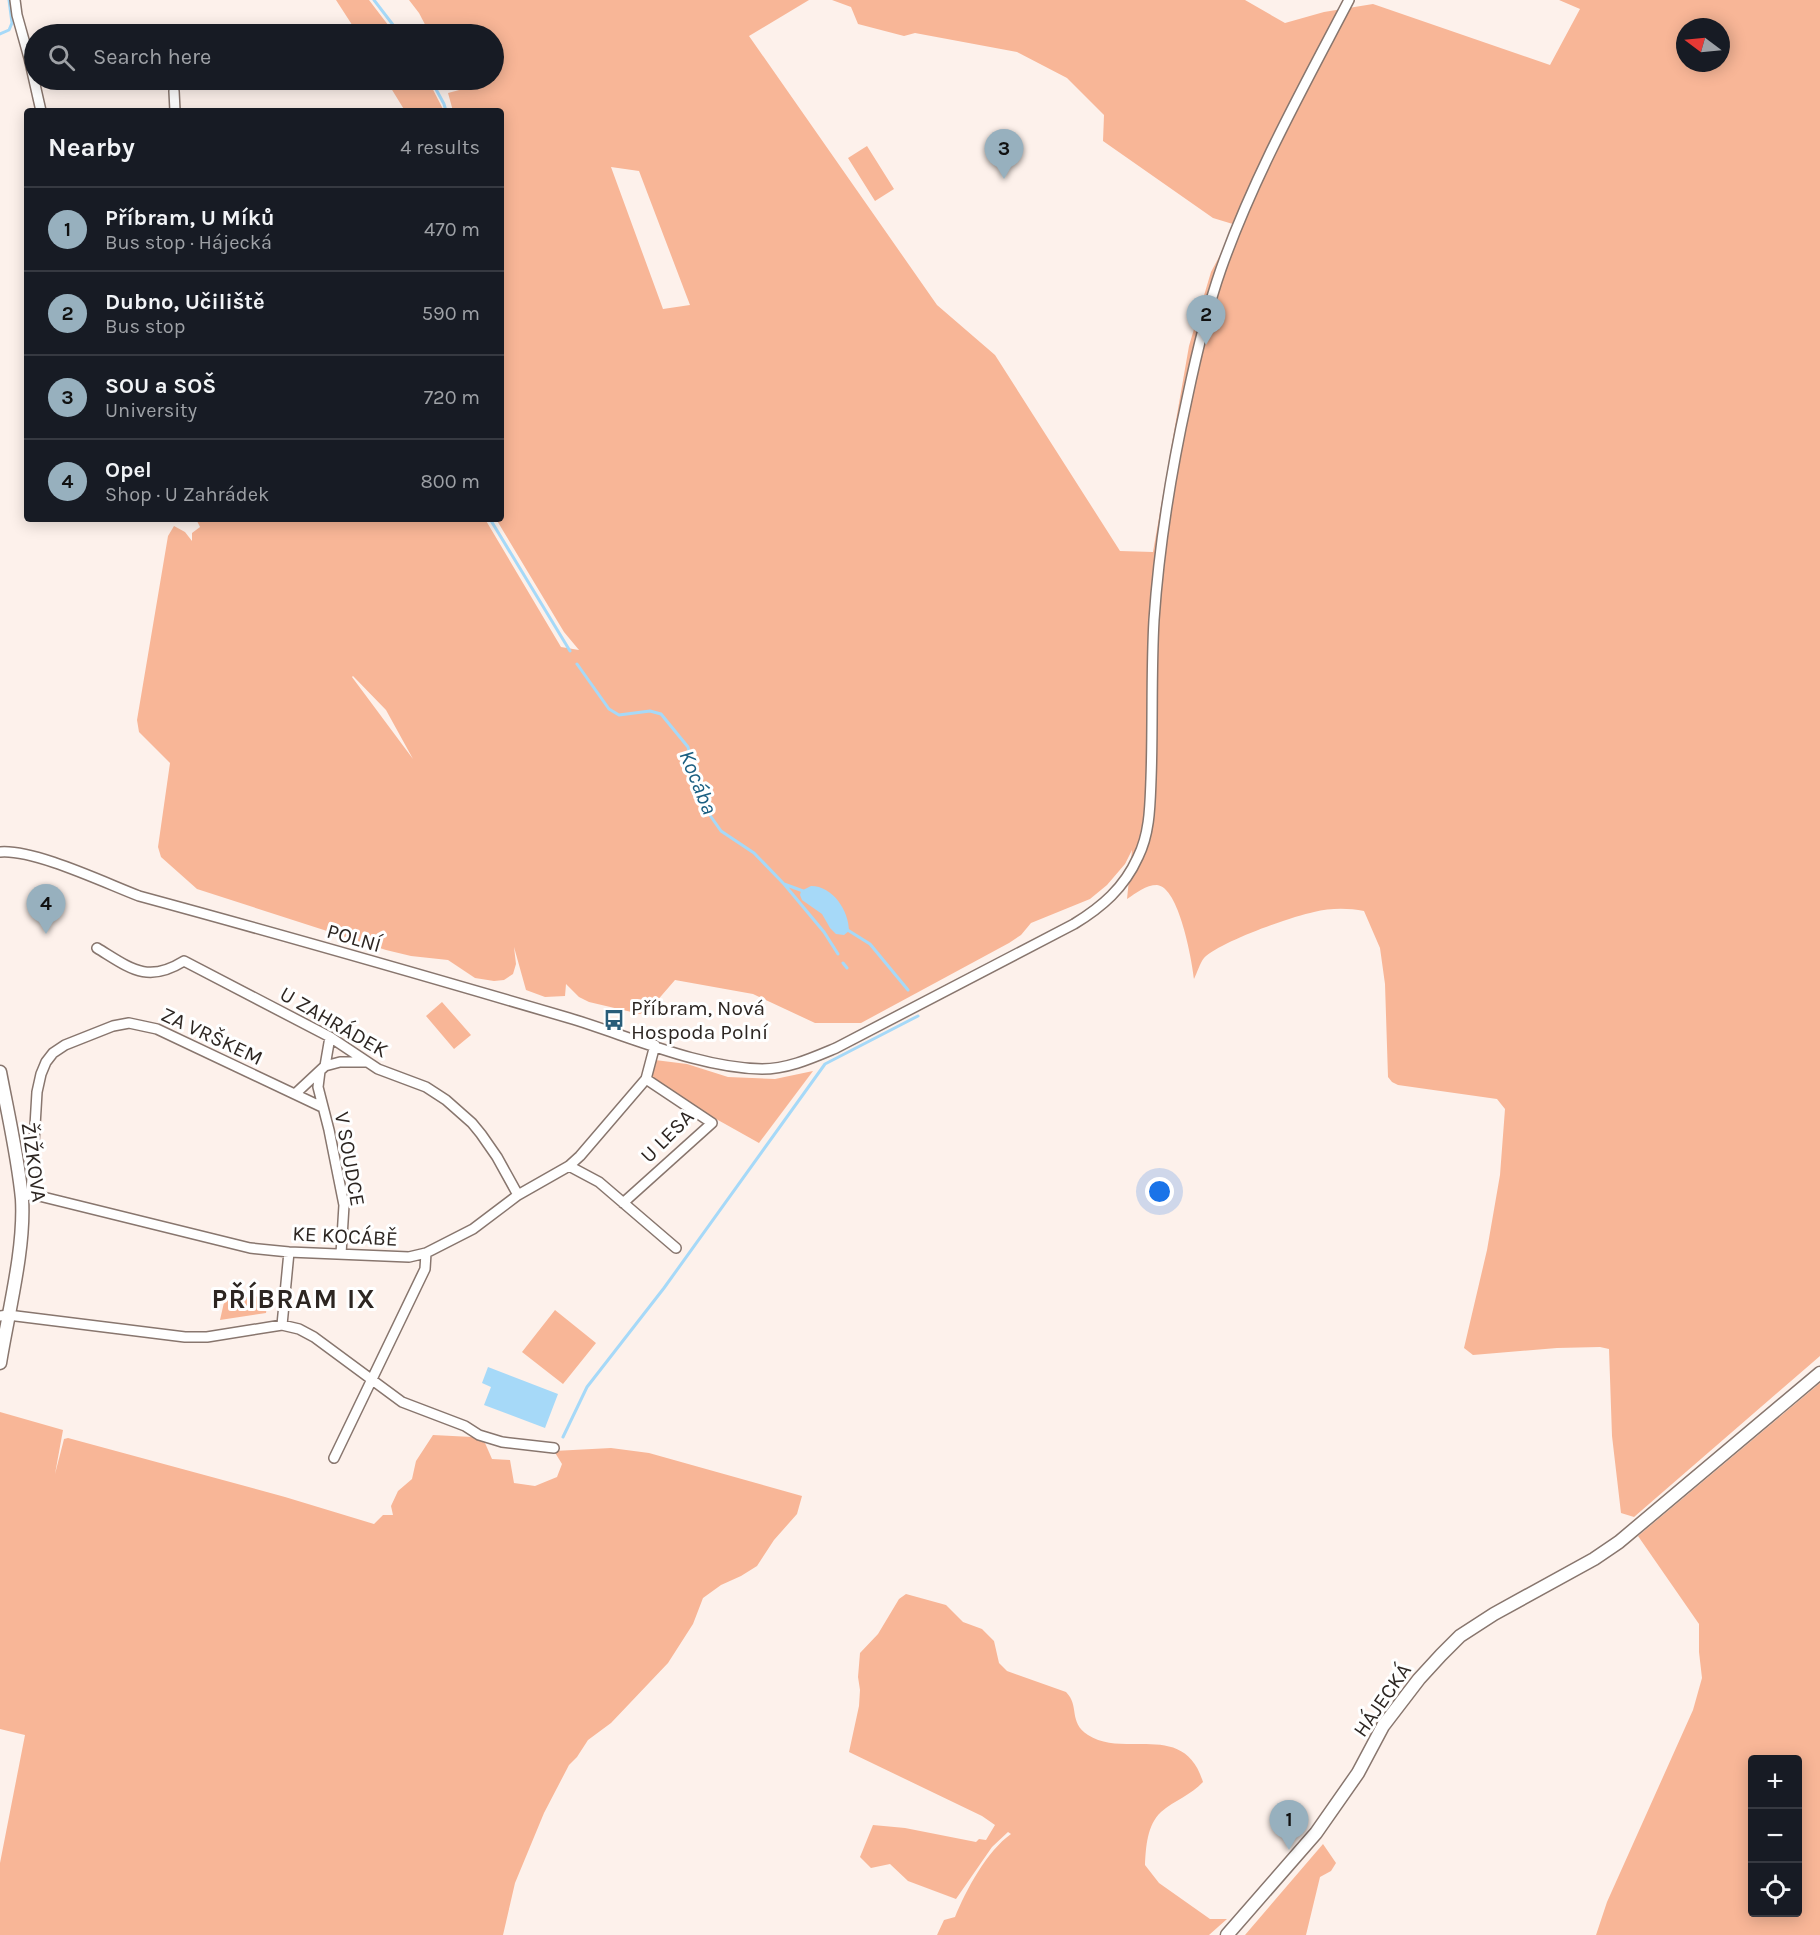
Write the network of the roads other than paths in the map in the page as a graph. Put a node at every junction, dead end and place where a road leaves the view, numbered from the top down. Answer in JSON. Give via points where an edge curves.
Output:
{"nodes":[{"id":1,"x":15,"y":0,"type":"edge"},
{"id":2,"x":1349,"y":0,"type":"edge"},
{"id":3,"x":24,"y":40,"type":"edge"},
{"id":4,"x":36,"y":90,"type":"edge"},
{"id":5,"x":174,"y":91,"type":"dead end"},
{"id":6,"x":39,"y":108,"type":"edge"},
{"id":7,"x":175,"y":108,"type":"edge"},
{"id":8,"x":0,"y":852,"type":"edge"},
{"id":9,"x":98,"y":948,"type":"dead end"},
{"id":10,"x":330,"y":1037,"type":"junction"},
{"id":11,"x":655,"y":1045,"type":"junction"},
{"id":12,"x":365,"y":1062,"type":"junction"},
{"id":13,"x":323,"y":1069,"type":"junction"},
{"id":14,"x":0,"y":1072,"type":"edge"},
{"id":15,"x":646,"y":1079,"type":"junction"},
{"id":16,"x":296,"y":1094,"type":"junction"},
{"id":17,"x":322,"y":1107,"type":"junction"},
{"id":18,"x":569,"y":1166,"type":"junction"},
{"id":19,"x":518,"y":1195,"type":"junction"},
{"id":20,"x":26,"y":1196,"type":"junction"},
{"id":21,"x":623,"y":1203,"type":"junction"},
{"id":22,"x":676,"y":1248,"type":"dead end"},
{"id":23,"x":289,"y":1252,"type":"junction"},
{"id":24,"x":426,"y":1253,"type":"junction"},
{"id":25,"x":341,"y":1254,"type":"junction"},
{"id":26,"x":4,"y":1315,"type":"edge"},
{"id":27,"x":282,"y":1325,"type":"junction"},
{"id":28,"x":0,"y":1363,"type":"edge"},
{"id":29,"x":1820,"y":1374,"type":"edge"},
{"id":30,"x":373,"y":1381,"type":"junction"},
{"id":31,"x":554,"y":1448,"type":"dead end"},
{"id":32,"x":334,"y":1458,"type":"dead end"},
{"id":33,"x":1227,"y":1935,"type":"edge"}],
"edges":[{"from":1,"to":3,"type":"street"},
{"from":2,"to":11,"type":"street","name":"POLNÍ","via":[[1262,170],[1221,270],[1198,348],[1177,444],[1160,557],[1154,622],[1150,812],[1139,856],[1128,877],[1105,902],[1074,924],[800,1063],[764,1069],[729,1066]]},
{"from":4,"to":6,"type":"street"},
{"from":5,"to":7,"type":"street"},
{"from":8,"to":11,"type":"street","name":"POLNÍ","via":[[22,853],[139,896]]},
{"from":9,"to":10,"type":"street","name":"U ZAHRÁDEK","via":[[128,967],[147,973],[158,973],[184,961]]},
{"from":10,"to":12,"type":"street","name":"U ZAHRÁDEK"},
{"from":10,"to":13,"type":"street","name":"V SOUDCE"},
{"from":11,"to":15,"type":"street","name":"KE KOCÁBĚ"},
{"from":12,"to":13,"type":"street","via":[[340,1062]]},
{"from":12,"to":19,"type":"street","name":"U ZAHRÁDEK","via":[[426,1087],[446,1100],[472,1123]]},
{"from":13,"to":16,"type":"street"},
{"from":13,"to":17,"type":"street","name":"V SOUDCE","via":[[318,1087]]},
{"from":14,"to":20,"type":"main road","name":"ŽIŽKOVA"},
{"from":15,"to":18,"type":"street","name":"KE KOCÁBĚ"},
{"from":15,"to":21,"type":"street","name":"U LESA","via":[[712,1123]]},
{"from":16,"to":17,"type":"street","name":"ZA VRŠKEM"},
{"from":16,"to":20,"type":"street","name":"ZA VRŠKEM","via":[[150,1027],[129,1023],[113,1026],[65,1046],[46,1062],[37,1092]]},
{"from":17,"to":25,"type":"street","name":"V SOUDCE","via":[[344,1205]]},
{"from":18,"to":19,"type":"street","name":"KE KOCÁBĚ"},
{"from":18,"to":21,"type":"street","via":[[599,1182]]},
{"from":19,"to":24,"type":"street","name":"KE KOCÁBĚ","via":[[473,1229]]},
{"from":20,"to":23,"type":"street","name":"KE KOCÁBĚ","via":[[250,1248]]},
{"from":20,"to":26,"type":"main road","name":"ŽIŽKOVA","via":[[20,1247]]},
{"from":21,"to":22,"type":"street"},
{"from":23,"to":25,"type":"street","name":"KE KOCÁBĚ"},
{"from":23,"to":27,"type":"street"},
{"from":24,"to":25,"type":"street","name":"KE KOCÁBĚ","via":[[390,1258]]},
{"from":24,"to":30,"type":"street","via":[[426,1269]]},
{"from":26,"to":27,"type":"street","via":[[185,1337]]},
{"from":26,"to":28,"type":"main road","name":"ŽIŽKOVA"},
{"from":27,"to":30,"type":"street","via":[[314,1337]]},
{"from":29,"to":33,"type":"main road","name":"HÁJECKÁ","via":[[1619,1542],[1494,1614],[1440,1654],[1383,1726],[1358,1773],[1316,1833]]},
{"from":30,"to":31,"type":"street","via":[[402,1402],[480,1435],[502,1442]]},
{"from":30,"to":32,"type":"street"}]}
